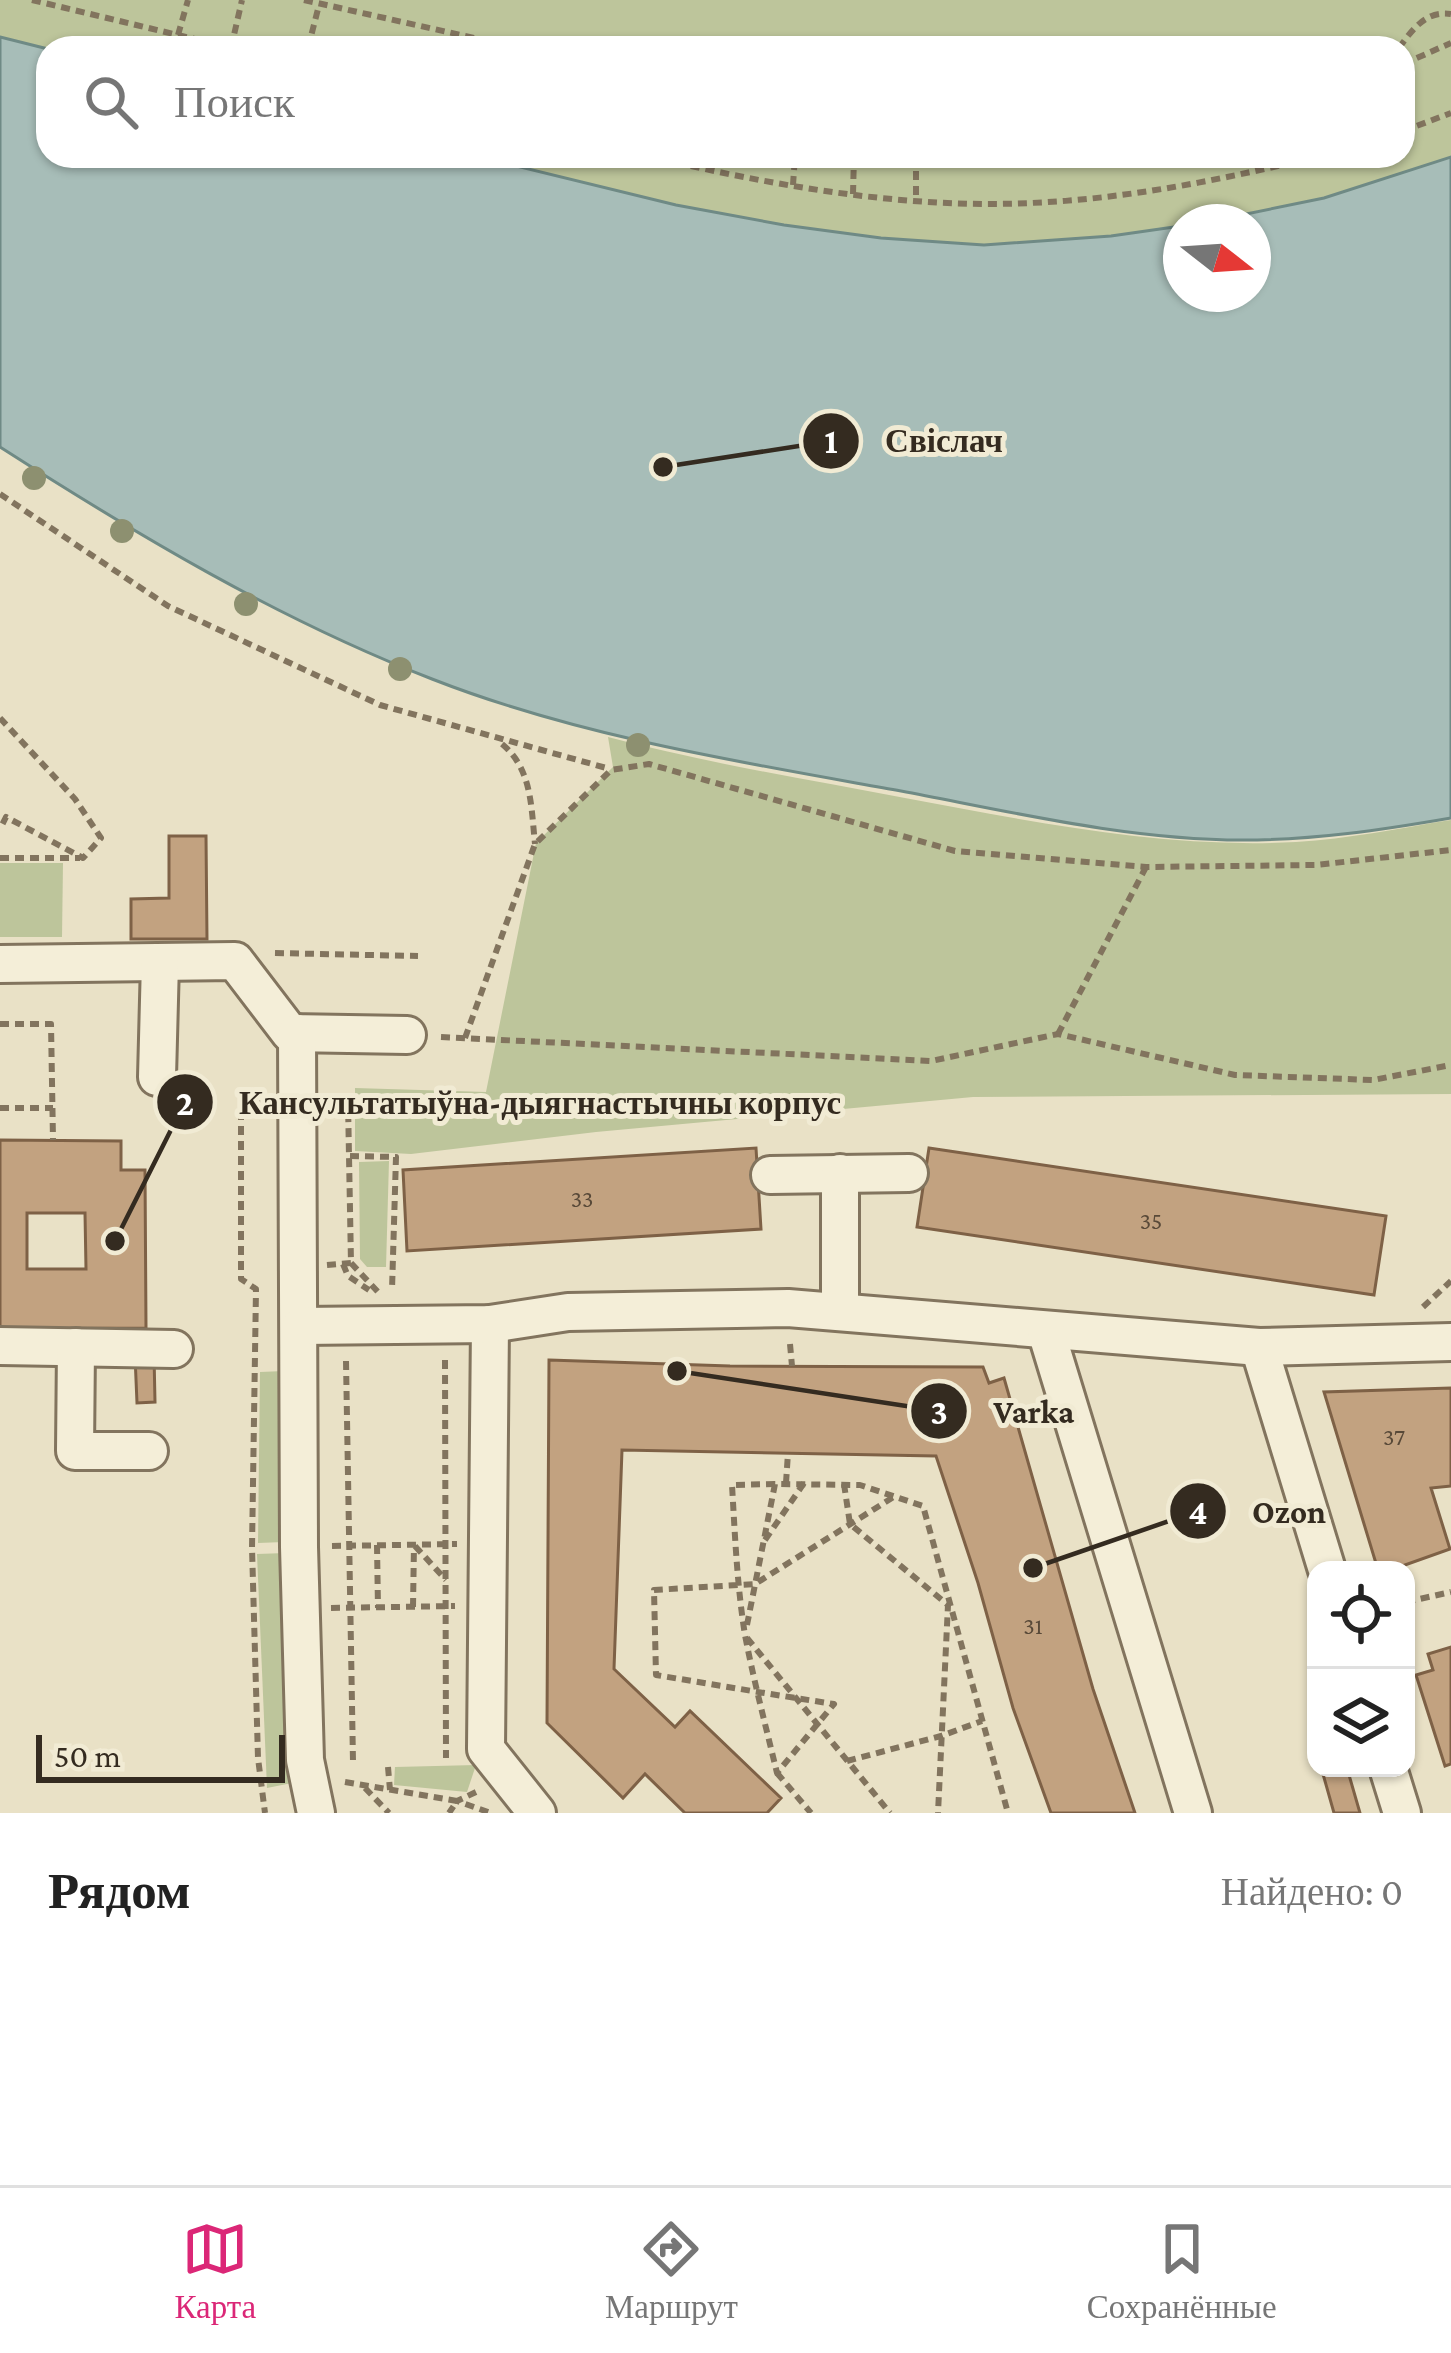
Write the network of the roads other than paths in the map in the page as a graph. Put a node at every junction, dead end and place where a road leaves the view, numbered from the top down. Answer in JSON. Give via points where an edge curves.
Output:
{"nodes":[{"id":1,"x":160,"y":962,"type":"junction"},
{"id":2,"x":0,"y":964,"type":"edge"},
{"id":3,"x":297,"y":1033,"type":"junction"},
{"id":4,"x":407,"y":1035,"type":"road end"},
{"id":5,"x":157,"y":1077,"type":"dead end"},
{"id":6,"x":909,"y":1173,"type":"dead end"},
{"id":7,"x":840,"y":1174,"type":"junction"},
{"id":8,"x":770,"y":1175,"type":"dead end"},
{"id":9,"x":840,"y":1310,"type":"junction"},
{"id":10,"x":490,"y":1324,"type":"junction"},
{"id":11,"x":301,"y":1326,"type":"junction"},
{"id":12,"x":1046,"y":1331,"type":"junction"},
{"id":13,"x":1451,"y":1342,"type":"edge"},
{"id":14,"x":0,"y":1346,"type":"edge"},
{"id":15,"x":76,"y":1347,"type":"junction"},
{"id":16,"x":1259,"y":1347,"type":"junction"},
{"id":17,"x":174,"y":1348,"type":"dead end"},
{"id":18,"x":149,"y":1451,"type":"dead end"},
{"id":19,"x":1325,"y":1561,"type":"edge"},
{"id":20,"x":1391,"y":1777,"type":"edge"},
{"id":21,"x":312,"y":1798,"type":"edge"},
{"id":22,"x":528,"y":1810,"type":"edge"},
{"id":23,"x":1193,"y":1813,"type":"edge"},
{"id":24,"x":1402,"y":1813,"type":"edge"}],
"edges":[{"from":1,"to":2,"type":"lane"},
{"from":1,"to":3,"type":"lane","via":[[235,961]]},
{"from":1,"to":5,"type":"lane"},
{"from":3,"to":4,"type":"lane"},
{"from":3,"to":11,"type":"lane"},
{"from":6,"to":7,"type":"lane"},
{"from":7,"to":8,"type":"lane"},
{"from":7,"to":9,"type":"lane"},
{"from":9,"to":10,"type":"lane","via":[[568,1312]]},
{"from":9,"to":12,"type":"lane"},
{"from":10,"to":11,"type":"lane"},
{"from":10,"to":22,"type":"lane","via":[[486,1749]]},
{"from":11,"to":21,"type":"lane","via":[[299,1547]]},
{"from":12,"to":16,"type":"lane"},
{"from":12,"to":23,"type":"lane"},
{"from":13,"to":16,"type":"lane"},
{"from":14,"to":15,"type":"lane"},
{"from":15,"to":17,"type":"lane"},
{"from":15,"to":18,"type":"lane","via":[[75,1451]]},
{"from":16,"to":19,"type":"lane"},
{"from":20,"to":24,"type":"lane"}]}
